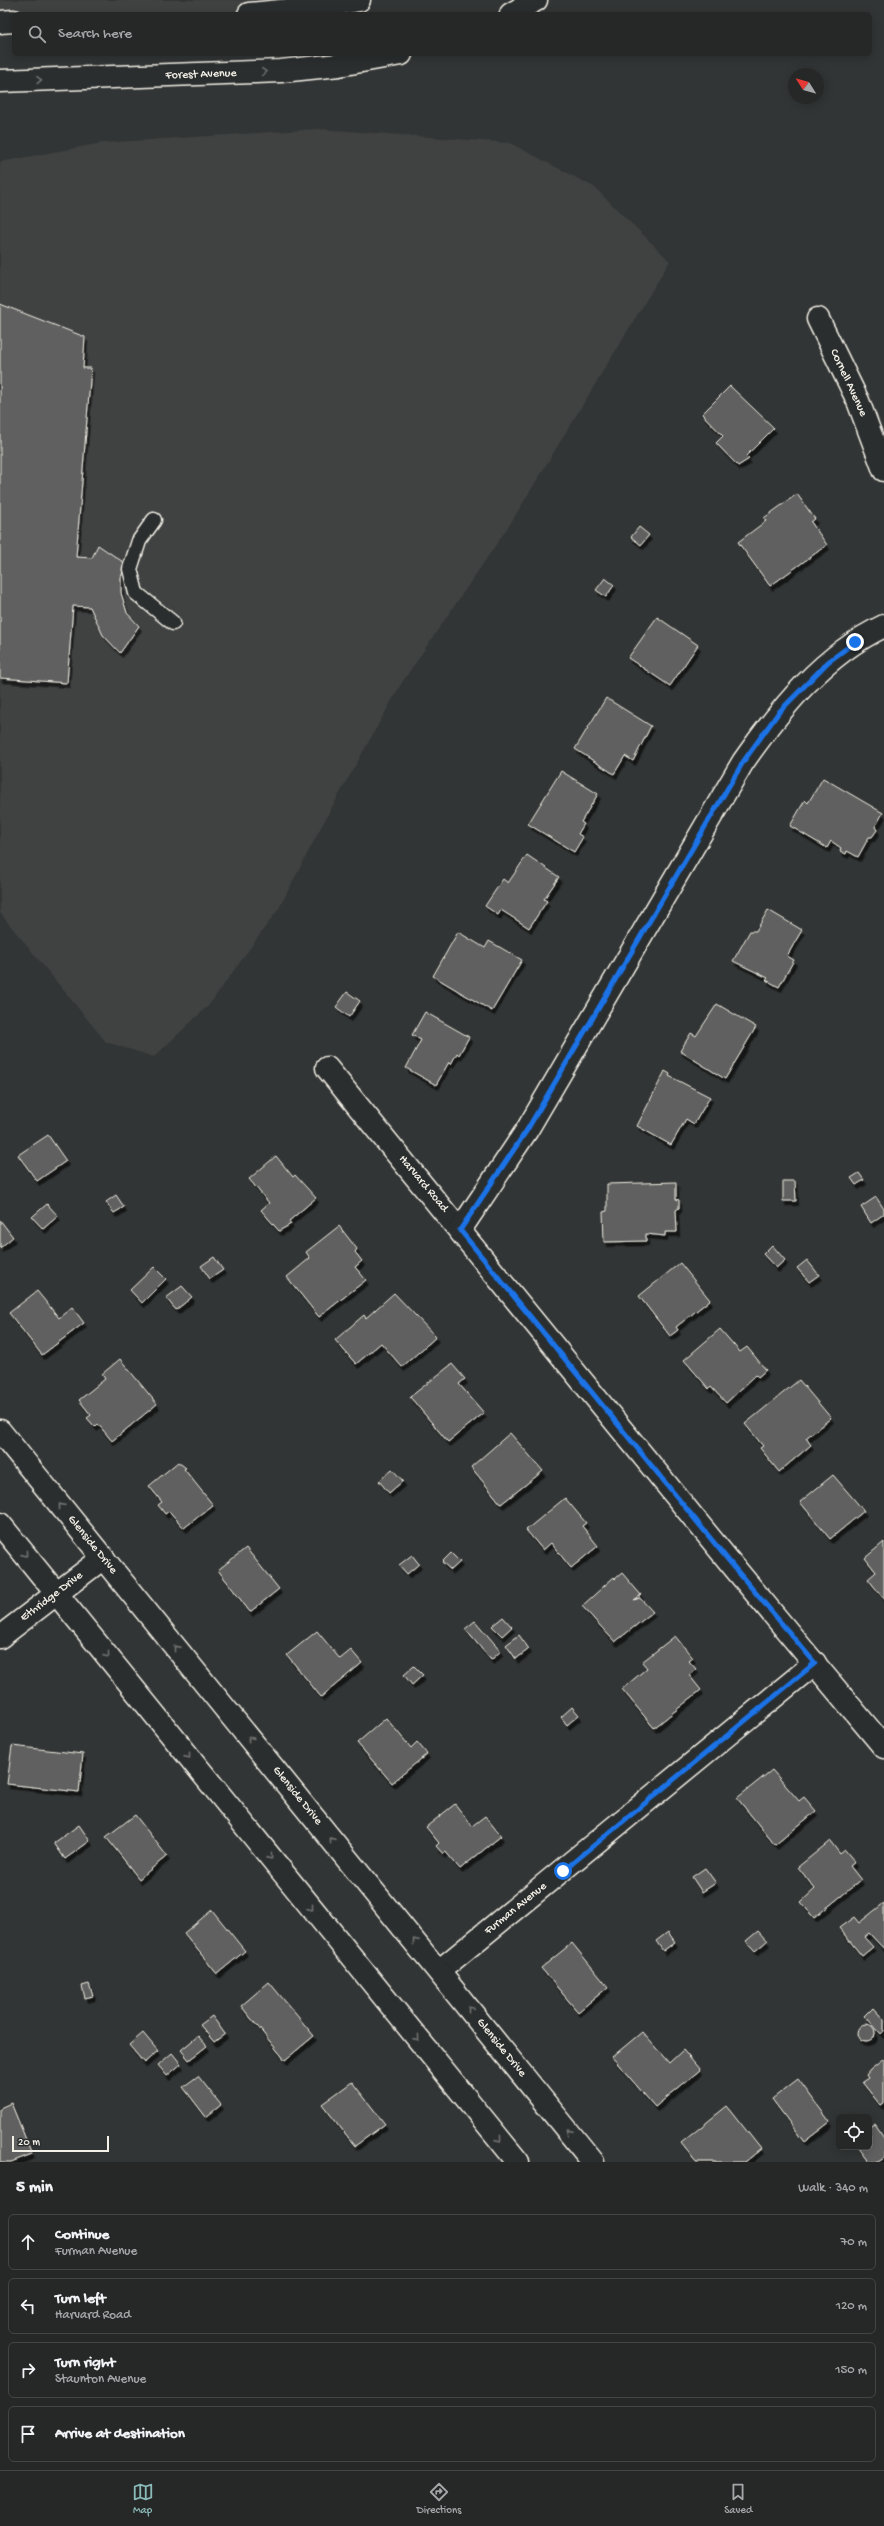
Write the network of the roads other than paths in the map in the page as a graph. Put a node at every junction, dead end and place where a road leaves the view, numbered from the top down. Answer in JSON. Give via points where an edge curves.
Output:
{"nodes":[{"id":1,"x":359,"y":0,"type":"edge"},
{"id":2,"x":536,"y":0,"type":"edge"},
{"id":3,"x":270,"y":12,"type":"edge"},
{"id":4,"x":515,"y":12,"type":"edge"},
{"id":5,"x":12,"y":21,"type":"edge"},
{"id":6,"x":0,"y":22,"type":"edge"},
{"id":7,"x":390,"y":56,"type":"edge"},
{"id":8,"x":0,"y":81,"type":"edge"},
{"id":9,"x":818,"y":319,"type":"dead end"},
{"id":10,"x":884,"y":470,"type":"edge"},
{"id":11,"x":154,"y":520,"type":"dead end"},
{"id":12,"x":173,"y":623,"type":"dead end"},
{"id":13,"x":884,"y":626,"type":"edge"},
{"id":14,"x":327,"y":1068,"type":"dead end"},
{"id":15,"x":460,"y":1230,"type":"junction"},
{"id":16,"x":0,"y":1431,"type":"edge"},
{"id":17,"x":0,"y":1524,"type":"edge"},
{"id":18,"x":103,"y":1558,"type":"junction"},
{"id":19,"x":56,"y":1594,"type":"junction"},
{"id":20,"x":0,"y":1636,"type":"edge"},
{"id":21,"x":815,"y":1663,"type":"junction"},
{"id":22,"x":884,"y":1747,"type":"edge"},
{"id":23,"x":439,"y":1971,"type":"junction"},
{"id":24,"x":518,"y":2162,"type":"edge"},
{"id":25,"x":593,"y":2162,"type":"edge"}],
"edges":[{"from":1,"to":3,"type":"street"},
{"from":2,"to":4,"type":"street"},
{"from":5,"to":6,"type":"street"},
{"from":8,"to":7,"type":"street","name":"Forest Avenue","one_way":true,"via":[[281,71]]},
{"from":9,"to":10,"type":"street","name":"Cornell Avenue","via":[[858,401]]},
{"from":11,"to":12,"type":"lane","via":[[139,541],[130,569],[136,592]]},
{"from":13,"to":15,"type":"street","via":[[855,642],[828,662],[779,712],[743,762],[527,1130]]},
{"from":14,"to":15,"type":"street","name":"Harvard Road"},
{"from":15,"to":21,"type":"street","name":"Harvard Road"},
{"from":18,"to":16,"type":"street","name":"Glenside Drive","one_way":true},
{"from":17,"to":19,"type":"street","one_way":true},
{"from":18,"to":19,"type":"street","name":"Ethridge Drive"},
{"from":23,"to":18,"type":"street","name":"Glenside Drive","one_way":true},
{"from":19,"to":20,"type":"street","name":"Ethridge Drive"},
{"from":19,"to":24,"type":"street","one_way":true},
{"from":21,"to":22,"type":"street","name":"Harvard Road"},
{"from":21,"to":23,"type":"street","name":"Furman Avenue"},
{"from":25,"to":23,"type":"street","name":"Glenside Drive","one_way":true}]}
